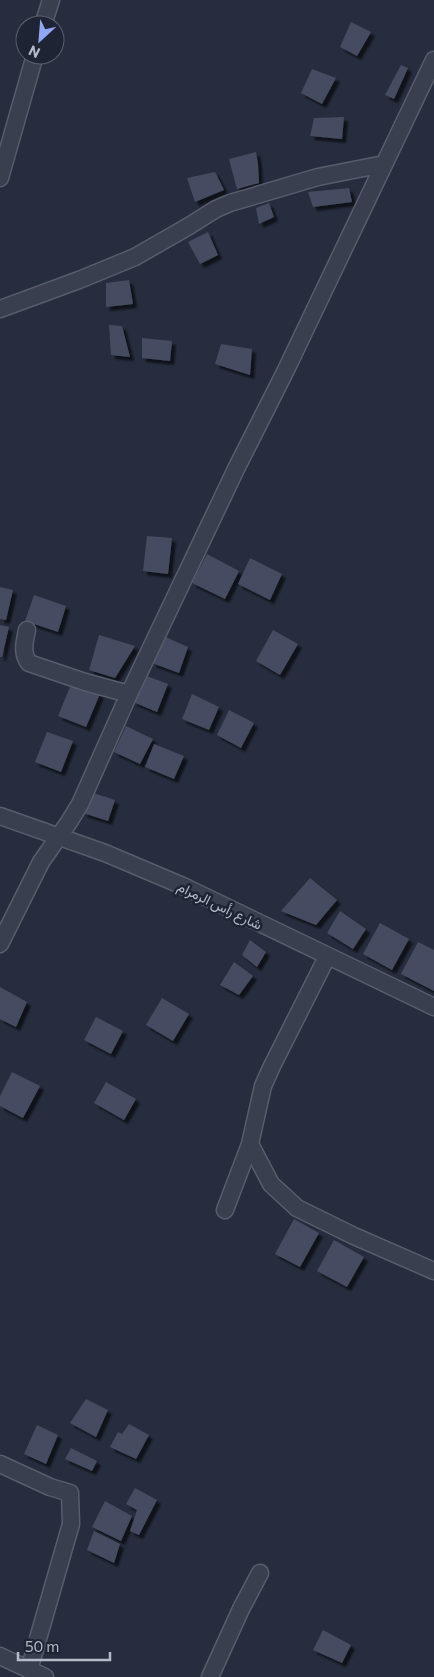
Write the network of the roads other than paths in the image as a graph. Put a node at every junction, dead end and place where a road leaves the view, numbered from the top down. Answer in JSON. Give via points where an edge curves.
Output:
{"nodes":[{"id":1,"x":51,"y":0,"type":"edge"},
{"id":2,"x":47,"y":15,"type":"edge"},
{"id":3,"x":434,"y":60,"type":"edge"},
{"id":4,"x":32,"y":65,"type":"edge"},
{"id":5,"x":384,"y":164,"type":"junction"},
{"id":6,"x":0,"y":178,"type":"edge"},
{"id":7,"x":0,"y":309,"type":"edge"},
{"id":8,"x":28,"y":630,"type":"dead end"},
{"id":9,"x":129,"y":694,"type":"junction"},
{"id":10,"x":0,"y":816,"type":"edge"},
{"id":11,"x":59,"y":837,"type":"junction"},
{"id":12,"x":0,"y":944,"type":"edge"},
{"id":13,"x":327,"y":957,"type":"junction"},
{"id":14,"x":434,"y":1007,"type":"edge"},
{"id":15,"x":250,"y":1144,"type":"junction"},
{"id":16,"x":224,"y":1210,"type":"dead end"},
{"id":17,"x":434,"y":1271,"type":"edge"},
{"id":18,"x":0,"y":1464,"type":"edge"},
{"id":19,"x":260,"y":1573,"type":"dead end"},
{"id":20,"x":0,"y":1656,"type":"edge"},
{"id":21,"x":29,"y":1670,"type":"junction"},
{"id":22,"x":45,"y":1677,"type":"edge"},
{"id":23,"x":210,"y":1677,"type":"edge"}],
"edges":[{"from":1,"to":2,"type":"street"},
{"from":3,"to":5,"type":"street"},
{"from":4,"to":6,"type":"street"},
{"from":5,"to":7,"type":"street","via":[[318,177],[230,203],[135,257]]},
{"from":5,"to":9,"type":"street"},
{"from":8,"to":9,"type":"street","via":[[24,652],[29,662]]},
{"from":9,"to":11,"type":"street","via":[[80,804]]},
{"from":10,"to":11,"type":"street","name":"شارع رأس الرمرام"},
{"from":11,"to":12,"type":"street","via":[[41,862]]},
{"from":11,"to":13,"type":"street","name":"شارع رأس الرمرام","via":[[183,886]]},
{"from":13,"to":14,"type":"street","name":"شارع رأس الرمرام"},
{"from":13,"to":15,"type":"street","via":[[263,1086]]},
{"from":15,"to":16,"type":"street"},
{"from":15,"to":17,"type":"street","via":[[271,1184],[297,1208]]},
{"from":18,"to":21,"type":"street","via":[[70,1493],[71,1524]]},
{"from":19,"to":23,"type":"street"},
{"from":20,"to":21,"type":"street"},
{"from":21,"to":22,"type":"street"}]}
